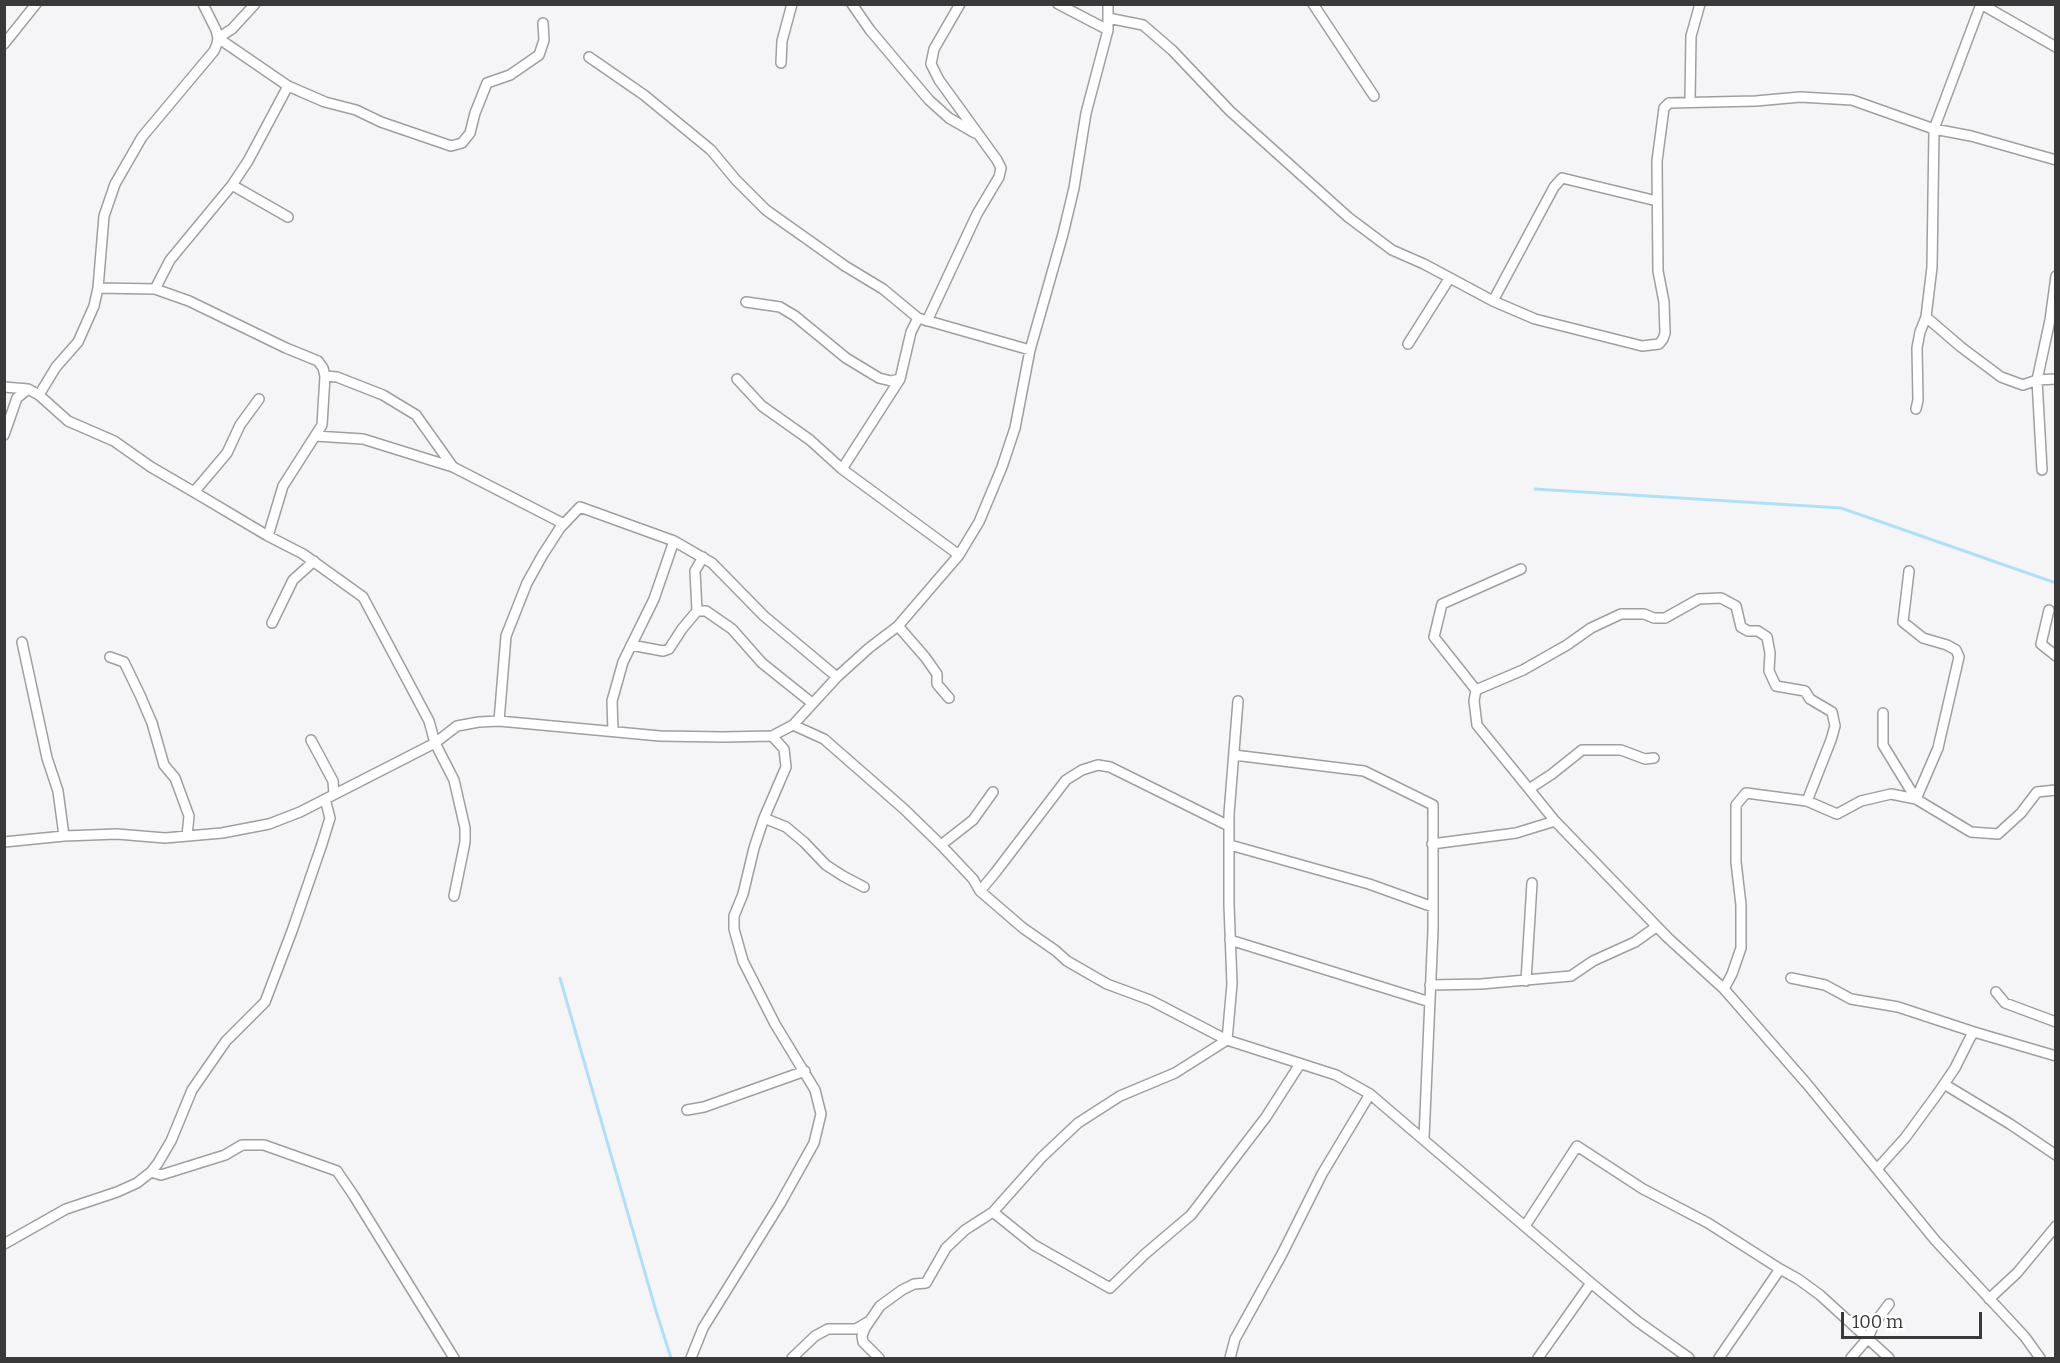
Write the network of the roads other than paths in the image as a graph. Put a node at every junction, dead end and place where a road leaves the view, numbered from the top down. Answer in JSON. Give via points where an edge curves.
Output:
{"nodes":[{"id":1,"x":36,"y":4,"type":"edge"},
{"id":2,"x":203,"y":4,"type":"edge"},
{"id":3,"x":255,"y":4,"type":"edge"},
{"id":4,"x":792,"y":4,"type":"edge"},
{"id":5,"x":852,"y":4,"type":"edge"},
{"id":6,"x":960,"y":4,"type":"edge"},
{"id":7,"x":1058,"y":4,"type":"edge"},
{"id":8,"x":1108,"y":4,"type":"edge"},
{"id":9,"x":1313,"y":4,"type":"edge"},
{"id":10,"x":1700,"y":4,"type":"edge"},
{"id":11,"x":1981,"y":4,"type":"edge"},
{"id":12,"x":1108,"y":18,"type":"junction"},
{"id":13,"x":543,"y":23,"type":"dead end"},
{"id":14,"x":1108,"y":30,"type":"junction"},
{"id":15,"x":218,"y":38,"type":"junction"},
{"id":16,"x":4,"y":44,"type":"edge"},
{"id":17,"x":2055,"y":47,"type":"edge"},
{"id":18,"x":589,"y":57,"type":"dead end"},
{"id":19,"x":781,"y":63,"type":"dead end"},
{"id":20,"x":288,"y":86,"type":"junction"},
{"id":21,"x":1374,"y":96,"type":"dead end"},
{"id":22,"x":1690,"y":101,"type":"junction"},
{"id":23,"x":1934,"y":129,"type":"junction"},
{"id":24,"x":980,"y":136,"type":"junction"},
{"id":25,"x":2055,"y":160,"type":"edge"},
{"id":26,"x":232,"y":185,"type":"junction"},
{"id":27,"x":1657,"y":201,"type":"junction"},
{"id":28,"x":288,"y":217,"type":"dead end"},
{"id":29,"x":2055,"y":276,"type":"edge"},
{"id":30,"x":1449,"y":279,"type":"junction"},
{"id":31,"x":98,"y":288,"type":"junction"},
{"id":32,"x":154,"y":289,"type":"junction"},
{"id":33,"x":1493,"y":301,"type":"junction"},
{"id":34,"x":746,"y":302,"type":"dead end"},
{"id":35,"x":1926,"y":316,"type":"junction"},
{"id":36,"x":923,"y":319,"type":"junction"},
{"id":37,"x":1408,"y":344,"type":"dead end"},
{"id":38,"x":1030,"y":350,"type":"junction"},
{"id":39,"x":325,"y":376,"type":"junction"},
{"id":40,"x":737,"y":379,"type":"dead end"},
{"id":41,"x":900,"y":379,"type":"junction"},
{"id":42,"x":2055,"y":379,"type":"edge"},
{"id":43,"x":2037,"y":380,"type":"junction"},
{"id":44,"x":4,"y":387,"type":"edge"},
{"id":45,"x":28,"y":389,"type":"junction"},
{"id":46,"x":39,"y":395,"type":"junction"},
{"id":47,"x":260,"y":399,"type":"dead end"},
{"id":48,"x":1916,"y":409,"type":"dead end"},
{"id":49,"x":4,"y":435,"type":"edge"},
{"id":50,"x":315,"y":435,"type":"junction"},
{"id":51,"x":453,"y":467,"type":"junction"},
{"id":52,"x":842,"y":469,"type":"junction"},
{"id":53,"x":2042,"y":470,"type":"dead end"},
{"id":54,"x":194,"y":492,"type":"junction"},
{"id":55,"x":564,"y":524,"type":"junction"},
{"id":56,"x":268,"y":536,"type":"junction"},
{"id":57,"x":674,"y":541,"type":"junction"},
{"id":58,"x":959,"y":555,"type":"junction"},
{"id":59,"x":703,"y":557,"type":"junction"},
{"id":60,"x":314,"y":561,"type":"junction"},
{"id":61,"x":1521,"y":569,"type":"dead end"},
{"id":62,"x":1909,"y":571,"type":"dead end"},
{"id":63,"x":2049,"y":610,"type":"dead end"},
{"id":64,"x":697,"y":611,"type":"junction"},
{"id":65,"x":272,"y":623,"type":"dead end"},
{"id":66,"x":898,"y":626,"type":"junction"},
{"id":67,"x":22,"y":642,"type":"dead end"},
{"id":68,"x":632,"y":645,"type":"junction"},
{"id":69,"x":2055,"y":656,"type":"edge"},
{"id":70,"x":110,"y":657,"type":"dead end"},
{"id":71,"x":837,"y":677,"type":"junction"},
{"id":72,"x":1476,"y":690,"type":"junction"},
{"id":73,"x":949,"y":698,"type":"dead end"},
{"id":74,"x":1238,"y":701,"type":"dead end"},
{"id":75,"x":812,"y":704,"type":"junction"},
{"id":76,"x":1883,"y":713,"type":"dead end"},
{"id":77,"x":499,"y":721,"type":"junction"},
{"id":78,"x":793,"y":725,"type":"junction"},
{"id":79,"x":613,"y":731,"type":"junction"},
{"id":80,"x":772,"y":736,"type":"junction"},
{"id":81,"x":311,"y":740,"type":"dead end"},
{"id":82,"x":435,"y":743,"type":"junction"},
{"id":83,"x":1234,"y":755,"type":"junction"},
{"id":84,"x":1654,"y":758,"type":"dead end"},
{"id":85,"x":1529,"y":789,"type":"junction"},
{"id":86,"x":2055,"y":790,"type":"edge"},
{"id":87,"x":993,"y":792,"type":"dead end"},
{"id":88,"x":330,"y":796,"type":"junction"},
{"id":89,"x":1917,"y":799,"type":"junction"},
{"id":90,"x":1807,"y":801,"type":"junction"},
{"id":91,"x":764,"y":818,"type":"junction"},
{"id":92,"x":1555,"y":821,"type":"junction"},
{"id":93,"x":1229,"y":826,"type":"junction"},
{"id":94,"x":64,"y":836,"type":"junction"},
{"id":95,"x":187,"y":836,"type":"junction"},
{"id":96,"x":4,"y":842,"type":"edge"},
{"id":97,"x":1432,"y":844,"type":"junction"},
{"id":98,"x":941,"y":845,"type":"junction"},
{"id":99,"x":1230,"y":845,"type":"junction"},
{"id":100,"x":1532,"y":883,"type":"dead end"},
{"id":101,"x":864,"y":887,"type":"dead end"},
{"id":102,"x":980,"y":891,"type":"junction"},
{"id":103,"x":454,"y":896,"type":"dead end"},
{"id":104,"x":1432,"y":907,"type":"junction"},
{"id":105,"x":1656,"y":927,"type":"junction"},
{"id":106,"x":1230,"y":940,"type":"junction"},
{"id":107,"x":1791,"y":978,"type":"dead end"},
{"id":108,"x":1526,"y":981,"type":"junction"},
{"id":109,"x":1430,"y":985,"type":"junction"},
{"id":110,"x":1724,"y":989,"type":"junction"},
{"id":111,"x":1996,"y":992,"type":"dead end"},
{"id":112,"x":1430,"y":1002,"type":"junction"},
{"id":113,"x":2055,"y":1022,"type":"edge"},
{"id":114,"x":1974,"y":1032,"type":"junction"},
{"id":115,"x":1227,"y":1040,"type":"junction"},
{"id":116,"x":2055,"y":1056,"type":"edge"},
{"id":117,"x":1300,"y":1064,"type":"junction"},
{"id":118,"x":805,"y":1071,"type":"junction"},
{"id":119,"x":1944,"y":1084,"type":"junction"},
{"id":120,"x":1370,"y":1094,"type":"junction"},
{"id":121,"x":687,"y":1110,"type":"dead end"},
{"id":122,"x":1424,"y":1138,"type":"junction"},
{"id":123,"x":2055,"y":1155,"type":"edge"},
{"id":124,"x":1877,"y":1169,"type":"junction"},
{"id":125,"x":151,"y":1172,"type":"junction"},
{"id":126,"x":993,"y":1212,"type":"junction"},
{"id":127,"x":1526,"y":1226,"type":"junction"},
{"id":128,"x":2055,"y":1226,"type":"edge"},
{"id":129,"x":4,"y":1244,"type":"edge"},
{"id":130,"x":1780,"y":1269,"type":"junction"},
{"id":131,"x":1591,"y":1283,"type":"junction"},
{"id":132,"x":1989,"y":1299,"type":"junction"},
{"id":133,"x":1889,"y":1304,"type":"dead end"},
{"id":134,"x":870,"y":1321,"type":"junction"},
{"id":135,"x":1868,"y":1338,"type":"junction"},
{"id":136,"x":454,"y":1359,"type":"edge"},
{"id":137,"x":692,"y":1359,"type":"edge"},
{"id":138,"x":792,"y":1359,"type":"edge"},
{"id":139,"x":879,"y":1359,"type":"edge"},
{"id":140,"x":1230,"y":1359,"type":"edge"},
{"id":141,"x":1538,"y":1359,"type":"edge"},
{"id":142,"x":1689,"y":1359,"type":"edge"},
{"id":143,"x":1719,"y":1359,"type":"edge"},
{"id":144,"x":1851,"y":1359,"type":"edge"},
{"id":145,"x":1889,"y":1359,"type":"edge"},
{"id":146,"x":2040,"y":1359,"type":"edge"}],
"edges":[{"from":1,"to":16,"type":"street"},
{"from":2,"to":15,"type":"street"},
{"from":3,"to":15,"type":"street"},
{"from":4,"to":19,"type":"street","via":[[782,41]]},
{"from":5,"to":24,"type":"street","via":[[929,100],[949,118]]},
{"from":6,"to":24,"type":"street","via":[[934,49],[931,64]]},
{"from":7,"to":14,"type":"street"},
{"from":8,"to":12,"type":"street"},
{"from":9,"to":21,"type":"street"},
{"from":10,"to":22,"type":"street","via":[[1691,36]]},
{"from":11,"to":17,"type":"street"},
{"from":11,"to":23,"type":"street"},
{"from":12,"to":14,"type":"street"},
{"from":12,"to":30,"type":"street","via":[[1143,25],[1230,111],[1348,217],[1392,250]]},
{"from":13,"to":20,"type":"street","via":[[544,40],[538,55],[510,75],[487,82],[470,133],[462,143],[451,146]]},
{"from":14,"to":38,"type":"street","via":[[1086,113],[1068,216]]},
{"from":15,"to":20,"type":"street"},
{"from":15,"to":31,"type":"street","via":[[214,51],[142,137],[115,184],[104,216]]},
{"from":18,"to":36,"type":"street","via":[[644,95],[711,150],[766,210]]},
{"from":20,"to":26,"type":"street"},
{"from":22,"to":23,"type":"street","via":[[1800,97],[1852,100]]},
{"from":22,"to":27,"type":"street","via":[[1669,103],[1664,108],[1657,161]]},
{"from":23,"to":25,"type":"street"},
{"from":23,"to":35,"type":"street","via":[[1932,267]]},
{"from":24,"to":36,"type":"street","via":[[997,160],[999,177]]},
{"from":26,"to":28,"type":"street"},
{"from":26,"to":32,"type":"street","via":[[170,260]]},
{"from":27,"to":33,"type":"street","via":[[1562,178]]},
{"from":27,"to":33,"type":"street","via":[[1658,272],[1665,333],[1659,344],[1642,346],[1535,320]]},
{"from":29,"to":43,"type":"street"},
{"from":30,"to":33,"type":"street"},
{"from":30,"to":37,"type":"street"},
{"from":31,"to":32,"type":"street"},
{"from":31,"to":46,"type":"street","via":[[78,342]]},
{"from":32,"to":39,"type":"street","via":[[189,301],[318,361]]},
{"from":34,"to":41,"type":"street","via":[[780,307],[879,378]]},
{"from":35,"to":43,"type":"street","via":[[2001,376],[2023,385]]},
{"from":35,"to":48,"type":"street","via":[[1917,348]]},
{"from":36,"to":38,"type":"street"},
{"from":36,"to":41,"type":"street","via":[[911,332]]},
{"from":38,"to":58,"type":"street","via":[[1015,428],[1002,467],[979,522]]},
{"from":39,"to":50,"type":"street","via":[[322,425]]},
{"from":39,"to":51,"type":"street","via":[[383,395],[416,415]]},
{"from":40,"to":52,"type":"street","via":[[762,406]]},
{"from":41,"to":52,"type":"street"},
{"from":42,"to":43,"type":"street"},
{"from":43,"to":53,"type":"street"},
{"from":44,"to":45,"type":"street"},
{"from":45,"to":46,"type":"street"},
{"from":45,"to":49,"type":"street","via":[[17,398]]},
{"from":46,"to":54,"type":"street","via":[[68,420],[114,441]]},
{"from":47,"to":54,"type":"street","via":[[240,424],[227,453]]},
{"from":50,"to":51,"type":"street","via":[[363,439]]},
{"from":50,"to":56,"type":"street","via":[[283,486]]},
{"from":51,"to":55,"type":"street"},
{"from":52,"to":58,"type":"street"},
{"from":54,"to":56,"type":"street"},
{"from":55,"to":57,"type":"street","via":[[580,507]]},
{"from":55,"to":77,"type":"street","via":[[527,583],[506,636]]},
{"from":56,"to":60,"type":"street"},
{"from":57,"to":59,"type":"street"},
{"from":57,"to":68,"type":"street","via":[[654,599]]},
{"from":58,"to":66,"type":"street"},
{"from":59,"to":64,"type":"street","via":[[695,571]]},
{"from":59,"to":71,"type":"street","via":[[764,616]]},
{"from":60,"to":65,"type":"street","via":[[293,580]]},
{"from":60,"to":82,"type":"street","via":[[363,597],[429,721]]},
{"from":61,"to":72,"type":"street","via":[[1442,604],[1434,637]]},
{"from":62,"to":89,"type":"street","via":[[1903,622],[1923,638],[1956,650],[1959,657],[1938,748]]},
{"from":63,"to":69,"type":"street","via":[[2042,644]]},
{"from":64,"to":68,"type":"street","via":[[669,650]]},
{"from":64,"to":75,"type":"street","via":[[706,611],[732,629],[762,663]]},
{"from":66,"to":71,"type":"street"},
{"from":66,"to":73,"type":"street","via":[[926,657],[937,674],[937,684]]},
{"from":67,"to":94,"type":"street","via":[[47,758],[58,790]]},
{"from":68,"to":79,"type":"street","via":[[612,701]]},
{"from":70,"to":95,"type":"street","via":[[124,662],[140,695],[164,765],[175,778],[189,816]]},
{"from":71,"to":75,"type":"street"},
{"from":72,"to":85,"type":"street","via":[[1476,725]]},
{"from":72,"to":90,"type":"street","via":[[1523,670],[1621,614],[1665,618],[1699,599],[1721,598],[1736,606],[1742,627],[1767,637],[1769,671],[1776,686],[1805,691],[1810,699],[1832,712],[1835,726]]},
{"from":74,"to":83,"type":"street"},
{"from":75,"to":78,"type":"street"},
{"from":76,"to":89,"type":"street","via":[[1884,745]]},
{"from":77,"to":79,"type":"street"},
{"from":77,"to":82,"type":"street","via":[[457,726]]},
{"from":78,"to":80,"type":"street"},
{"from":78,"to":98,"type":"street","via":[[824,739]]},
{"from":79,"to":80,"type":"street"},
{"from":80,"to":91,"type":"street","via":[[784,749],[786,767]]},
{"from":81,"to":88,"type":"street","via":[[333,781]]},
{"from":82,"to":88,"type":"street"},
{"from":82,"to":103,"type":"street","via":[[454,780],[465,828]]},
{"from":83,"to":93,"type":"street"},
{"from":83,"to":97,"type":"street","via":[[1364,771],[1433,805]]},
{"from":84,"to":85,"type":"street","via":[[1645,759],[1621,750],[1582,750]]},
{"from":85,"to":92,"type":"street"},
{"from":86,"to":89,"type":"street","via":[[2037,792],[1998,834],[1971,832]]},
{"from":87,"to":98,"type":"street","via":[[973,820]]},
{"from":88,"to":95,"type":"street","via":[[269,824]]},
{"from":88,"to":125,"type":"street","via":[[330,818],[322,844],[265,1002],[225,1041],[192,1090],[171,1141]]},
{"from":89,"to":90,"type":"street","via":[[1891,794],[1861,801],[1837,814]]},
{"from":90,"to":110,"type":"street","via":[[1746,793],[1736,805],[1741,948]]},
{"from":91,"to":101,"type":"street","via":[[786,826],[826,865]]},
{"from":91,"to":118,"type":"street","via":[[734,916],[734,929],[743,961],[775,1024]]},
{"from":92,"to":97,"type":"street","via":[[1516,833]]},
{"from":92,"to":105,"type":"street"},
{"from":93,"to":99,"type":"street"},
{"from":93,"to":102,"type":"street","via":[[1110,766],[1098,765],[1066,780]]},
{"from":94,"to":95,"type":"street"},
{"from":94,"to":96,"type":"street"},
{"from":97,"to":104,"type":"street"},
{"from":98,"to":102,"type":"street"},
{"from":99,"to":104,"type":"street","via":[[1369,884]]},
{"from":99,"to":106,"type":"street"},
{"from":100,"to":108,"type":"street"},
{"from":102,"to":115,"type":"street","via":[[1067,962]]},
{"from":104,"to":109,"type":"street"},
{"from":105,"to":108,"type":"street","via":[[1571,976]]},
{"from":105,"to":110,"type":"street"},
{"from":106,"to":112,"type":"street"},
{"from":106,"to":115,"type":"street","via":[[1232,984]]},
{"from":107,"to":114,"type":"street","via":[[1825,985],[1851,999],[1898,1007]]},
{"from":108,"to":109,"type":"street"},
{"from":109,"to":112,"type":"street"},
{"from":110,"to":124,"type":"street"},
{"from":111,"to":113,"type":"street","via":[[2005,1004]]},
{"from":112,"to":122,"type":"street"},
{"from":114,"to":116,"type":"street"},
{"from":114,"to":119,"type":"street"},
{"from":115,"to":117,"type":"street"},
{"from":115,"to":126,"type":"street","via":[[1175,1072],[1120,1096],[1078,1123]]},
{"from":117,"to":120,"type":"street","via":[[1344,1079]]},
{"from":117,"to":126,"type":"street","via":[[1266,1117],[1191,1215],[1110,1288],[1034,1245]]},
{"from":118,"to":121,"type":"street"},
{"from":118,"to":137,"type":"street","via":[[821,1114],[814,1143],[704,1328]]},
{"from":119,"to":123,"type":"street"},
{"from":119,"to":124,"type":"street"},
{"from":120,"to":122,"type":"street"},
{"from":120,"to":140,"type":"street","via":[[1322,1174],[1235,1339]]},
{"from":122,"to":127,"type":"street"},
{"from":124,"to":132,"type":"street"},
{"from":125,"to":129,"type":"street","via":[[117,1192],[66,1209]]},
{"from":125,"to":136,"type":"street","via":[[161,1175],[225,1155],[242,1145],[264,1145],[337,1171]]},
{"from":126,"to":134,"type":"street","via":[[946,1248],[926,1282],[914,1284],[880,1306]]},
{"from":127,"to":130,"type":"street","via":[[1577,1146]]},
{"from":127,"to":131,"type":"street"},
{"from":128,"to":132,"type":"street","via":[[2017,1273]]},
{"from":130,"to":135,"type":"street","via":[[1820,1295]]},
{"from":130,"to":143,"type":"street"},
{"from":131,"to":141,"type":"street"},
{"from":131,"to":142,"type":"street"},
{"from":132,"to":146,"type":"street"},
{"from":133,"to":135,"type":"street"},
{"from":134,"to":138,"type":"street","via":[[856,1329],[828,1329]]},
{"from":134,"to":139,"type":"street","via":[[863,1342]]},
{"from":135,"to":144,"type":"street"},
{"from":135,"to":145,"type":"street"}]}
